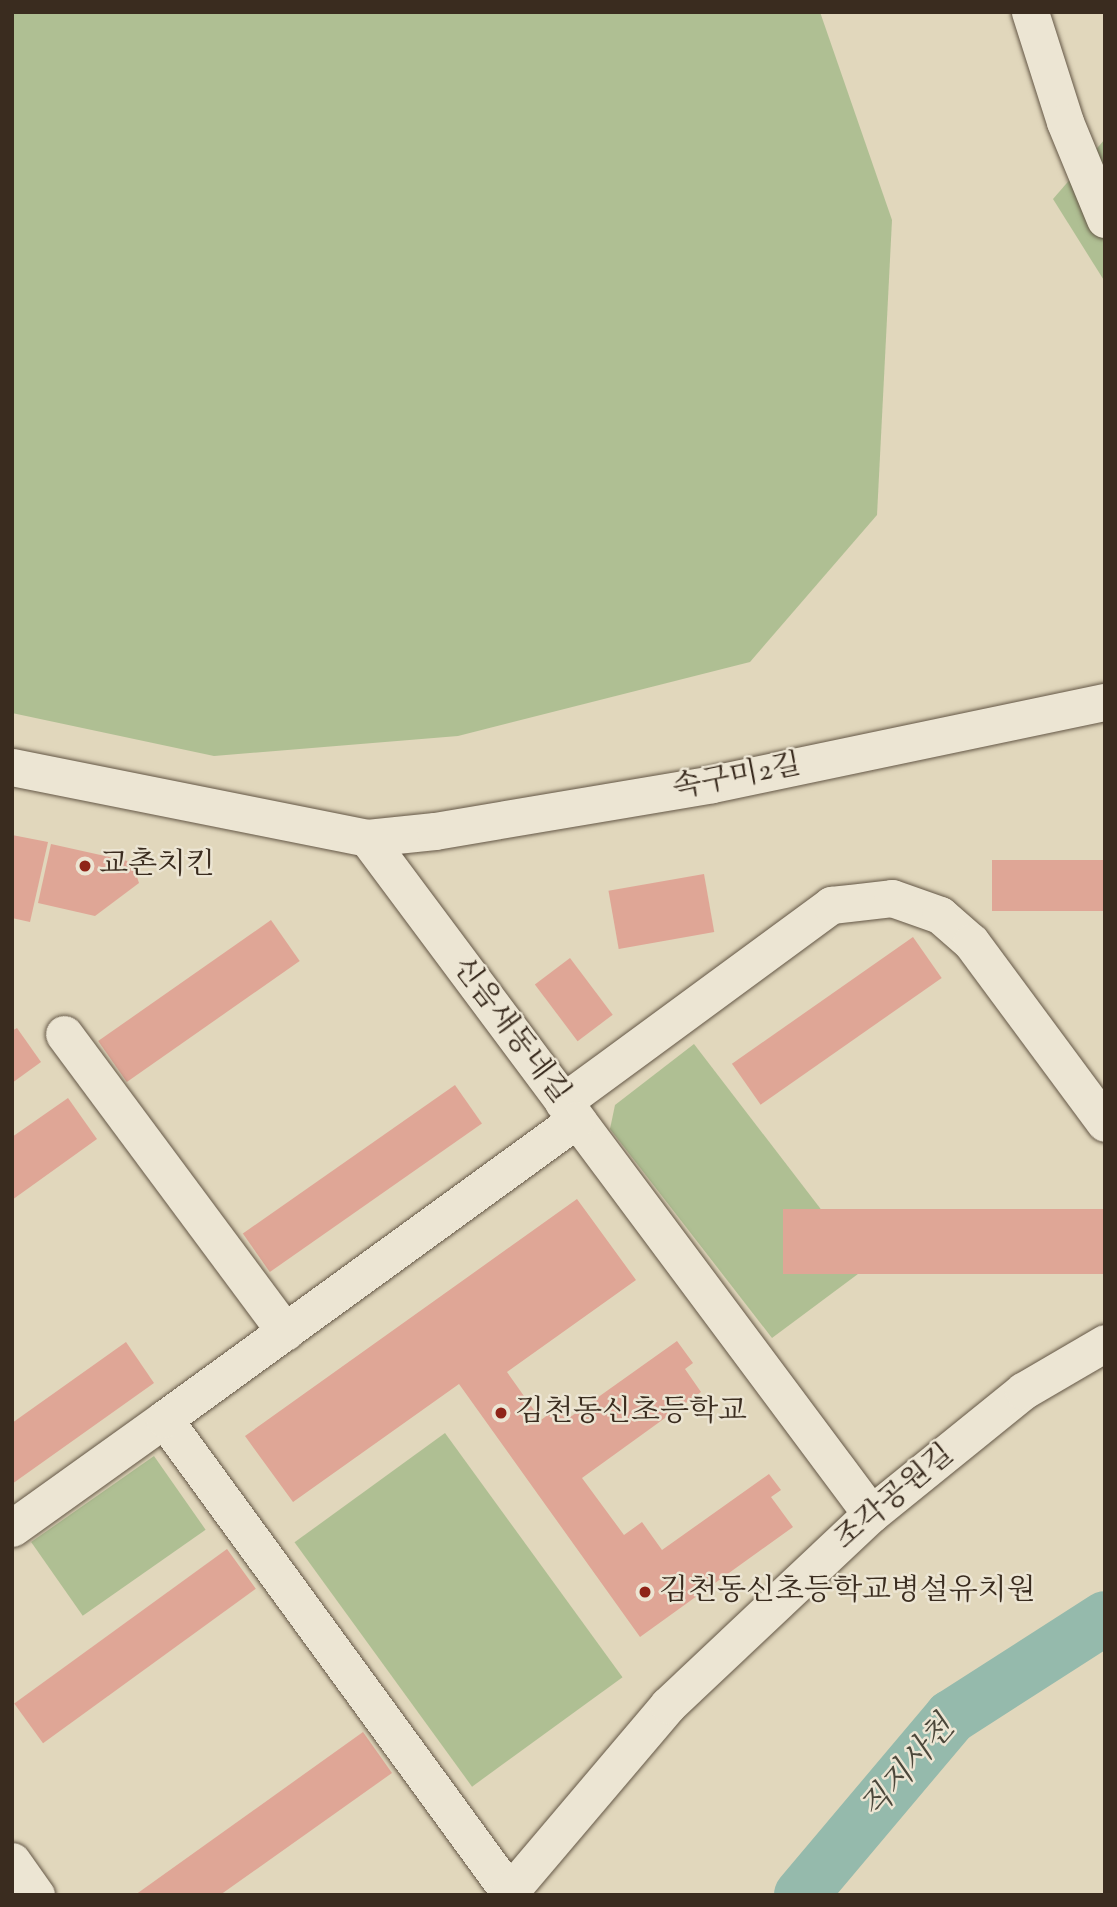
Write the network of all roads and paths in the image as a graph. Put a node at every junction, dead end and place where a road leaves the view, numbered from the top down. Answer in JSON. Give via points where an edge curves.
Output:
{"nodes":[{"id":1,"x":1030,"y":12,"type":"edge"},
{"id":2,"x":1105,"y":219,"type":"edge"},
{"id":3,"x":1105,"y":702,"type":"edge"},
{"id":4,"x":12,"y":768,"type":"edge"},
{"id":5,"x":366,"y":838,"type":"junction"},
{"id":6,"x":64,"y":1034,"type":"dead end"},
{"id":7,"x":569,"y":1111,"type":"junction"},
{"id":8,"x":1105,"y":1123,"type":"edge"},
{"id":9,"x":285,"y":1332,"type":"junction"},
{"id":10,"x":1105,"y":1343,"type":"edge"},
{"id":11,"x":164,"y":1419,"type":"junction"},
{"id":12,"x":870,"y":1514,"type":"junction"},
{"id":13,"x":12,"y":1528,"type":"edge"},
{"id":14,"x":12,"y":1861,"type":"edge"},
{"id":15,"x":508,"y":1893,"type":"edge"},
{"id":16,"x":36,"y":1895,"type":"edge"}],
"edges":[{"from":1,"to":2,"type":"street","via":[[1065,122]]},
{"from":3,"to":5,"type":"street","name":"속구미2길","via":[[712,784],[435,831]]},
{"from":4,"to":5,"type":"street"},
{"from":5,"to":7,"type":"street","name":"신음새동네길"},
{"from":6,"to":9,"type":"street"},
{"from":7,"to":8,"type":"street","via":[[831,905],[892,898],[940,915],[971,942]]},
{"from":7,"to":9,"type":"street"},
{"from":7,"to":12,"type":"street","name":"신음새동네길"},
{"from":9,"to":11,"type":"street"},
{"from":10,"to":12,"type":"street","name":"조각공원길","via":[[1023,1391]]},
{"from":11,"to":13,"type":"street"},
{"from":11,"to":15,"type":"street"},
{"from":12,"to":15,"type":"street","name":"조각공원길","via":[[668,1705]]},
{"from":14,"to":16,"type":"street"}]}
